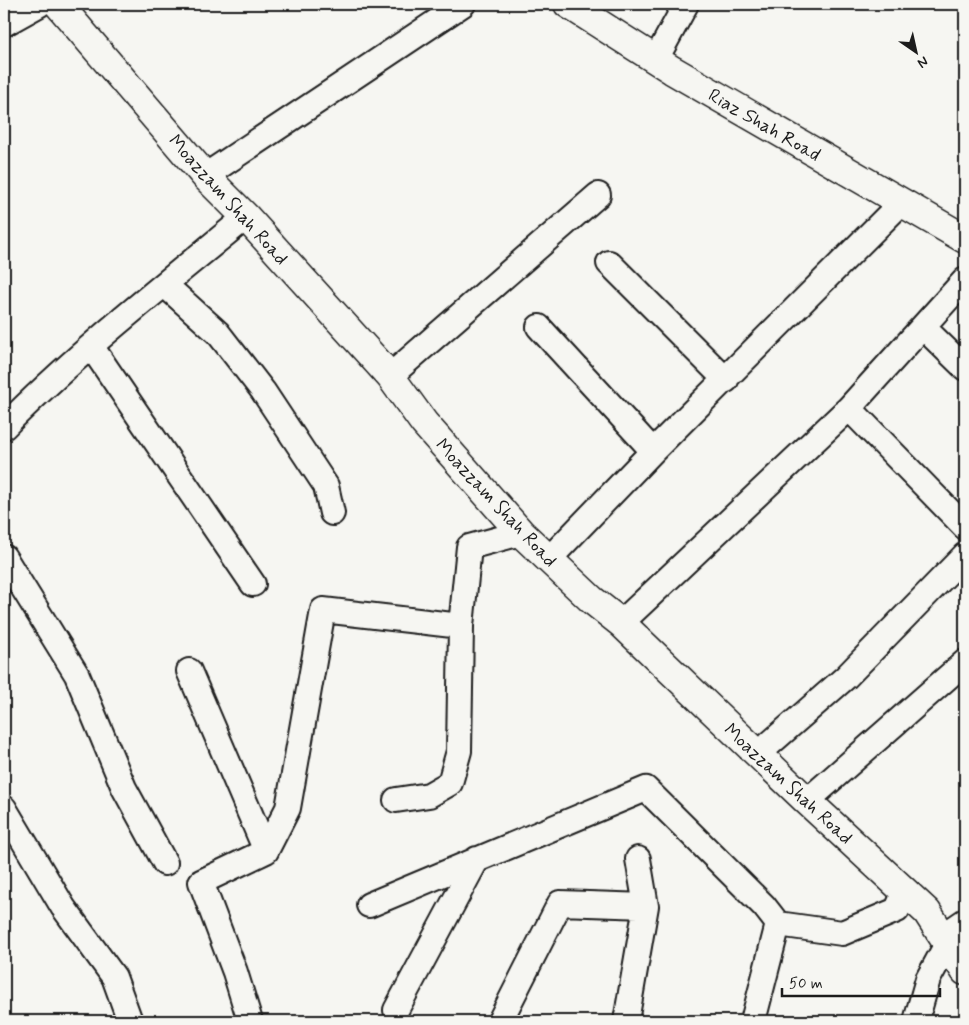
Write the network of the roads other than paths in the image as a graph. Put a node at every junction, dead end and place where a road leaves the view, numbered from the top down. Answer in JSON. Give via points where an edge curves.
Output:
{"nodes":[{"id":1,"x":40,"y":4,"type":"edge"},
{"id":2,"x":58,"y":4,"type":"edge"},
{"id":3,"x":463,"y":4,"type":"edge"},
{"id":4,"x":568,"y":4,"type":"edge"},
{"id":5,"x":686,"y":4,"type":"edge"},
{"id":6,"x":4,"y":24,"type":"edge"},
{"id":7,"x":656,"y":59,"type":"junction"},
{"id":8,"x":205,"y":176,"type":"junction"},
{"id":9,"x":598,"y":195,"type":"dead end"},
{"id":10,"x":902,"y":202,"type":"junction"},
{"id":11,"x":246,"y":217,"type":"junction"},
{"id":12,"x":965,"y":239,"type":"edge"},
{"id":13,"x":609,"y":263,"type":"dead end"},
{"id":14,"x":965,"y":280,"type":"edge"},
{"id":15,"x":165,"y":285,"type":"junction"},
{"id":16,"x":539,"y":327,"type":"dead end"},
{"id":17,"x":923,"y":327,"type":"junction"},
{"id":18,"x":91,"y":346,"type":"junction"},
{"id":19,"x":965,"y":368,"type":"edge"},
{"id":20,"x":390,"y":376,"type":"junction"},
{"id":21,"x":726,"y":380,"type":"junction"},
{"id":22,"x":849,"y":408,"type":"junction"},
{"id":23,"x":4,"y":427,"type":"edge"},
{"id":24,"x":653,"y":451,"type":"junction"},
{"id":25,"x":332,"y":513,"type":"dead end"},
{"id":26,"x":965,"y":527,"type":"edge"},
{"id":27,"x":521,"y":533,"type":"junction"},
{"id":28,"x":965,"y":555,"type":"edge"},
{"id":29,"x":4,"y":556,"type":"edge"},
{"id":30,"x":549,"y":559,"type":"junction"},
{"id":31,"x":253,"y":584,"type":"dead end"},
{"id":32,"x":621,"y":623,"type":"junction"},
{"id":33,"x":461,"y":626,"type":"junction"},
{"id":34,"x":965,"y":662,"type":"edge"},
{"id":35,"x":189,"y":671,"type":"dead end"},
{"id":36,"x":758,"y":754,"type":"junction"},
{"id":37,"x":396,"y":800,"type":"dead end"},
{"id":38,"x":807,"y":801,"type":"junction"},
{"id":39,"x":4,"y":808,"type":"edge"},
{"id":40,"x":266,"y":851,"type":"junction"},
{"id":41,"x":477,"y":859,"type":"junction"},
{"id":42,"x":638,"y":859,"type":"dead end"},
{"id":43,"x":165,"y":864,"type":"dead end"},
{"id":44,"x":904,"y":891,"type":"junction"},
{"id":45,"x":369,"y":905,"type":"dead end"},
{"id":46,"x":646,"y":906,"type":"junction"},
{"id":47,"x":778,"y":924,"type":"junction"},
{"id":48,"x":952,"y":934,"type":"edge"},
{"id":49,"x":965,"y":971,"type":"edge"},
{"id":50,"x":396,"y":1010,"type":"dead end"},
{"id":51,"x":130,"y":1021,"type":"edge"},
{"id":52,"x":250,"y":1021,"type":"edge"},
{"id":53,"x":500,"y":1021,"type":"edge"},
{"id":54,"x":626,"y":1021,"type":"edge"},
{"id":55,"x":753,"y":1021,"type":"edge"},
{"id":56,"x":916,"y":1021,"type":"edge"}],
"edges":[{"from":1,"to":6,"type":"street"},
{"from":2,"to":8,"type":"street","name":"Moazzam Shah Road"},
{"from":3,"to":8,"type":"street"},
{"from":4,"to":7,"type":"street","name":"Riaz Shah Road"},
{"from":5,"to":7,"type":"street"},
{"from":7,"to":10,"type":"street","name":"Riaz Shah Road"},
{"from":8,"to":11,"type":"street","name":"Moazzam Shah Road"},
{"from":9,"to":20,"type":"street"},
{"from":10,"to":12,"type":"street","name":"Riaz Shah Road"},
{"from":10,"to":21,"type":"street"},
{"from":11,"to":15,"type":"street"},
{"from":11,"to":20,"type":"street","name":"Moazzam Shah Road"},
{"from":13,"to":21,"type":"street"},
{"from":14,"to":17,"type":"street"},
{"from":15,"to":18,"type":"street"},
{"from":15,"to":25,"type":"street","via":[[218,333],[264,391],[326,486]]},
{"from":16,"to":24,"type":"street"},
{"from":17,"to":19,"type":"street"},
{"from":17,"to":22,"type":"street"},
{"from":18,"to":23,"type":"street"},
{"from":18,"to":31,"type":"street"},
{"from":20,"to":27,"type":"street","name":"Moazzam Shah Road","via":[[424,423]]},
{"from":21,"to":24,"type":"street"},
{"from":22,"to":26,"type":"street"},
{"from":22,"to":32,"type":"street"},
{"from":24,"to":30,"type":"street"},
{"from":27,"to":30,"type":"street","name":"Moazzam Shah Road"},
{"from":27,"to":33,"type":"street","via":[[469,547]]},
{"from":28,"to":36,"type":"street","via":[[846,677]]},
{"from":29,"to":43,"type":"street","via":[[77,675],[124,788]]},
{"from":30,"to":32,"type":"street","name":"Moazzam Shah Road"},
{"from":32,"to":36,"type":"street","name":"Moazzam Shah Road"},
{"from":33,"to":37,"type":"street","via":[[459,751],[450,783],[429,795]]},
{"from":33,"to":40,"type":"street","via":[[323,610],[288,808]]},
{"from":34,"to":38,"type":"street"},
{"from":35,"to":40,"type":"street"},
{"from":36,"to":38,"type":"street","name":"Moazzam Shah Road"},
{"from":38,"to":44,"type":"street","name":"Moazzam Shah Road"},
{"from":39,"to":51,"type":"street","via":[[63,906],[114,977]]},
{"from":40,"to":52,"type":"street","via":[[201,882]]},
{"from":41,"to":45,"type":"street"},
{"from":41,"to":47,"type":"street","via":[[646,789],[764,906]]},
{"from":41,"to":50,"type":"street"},
{"from":42,"to":46,"type":"street"},
{"from":44,"to":47,"type":"street","via":[[897,910],[842,933]]},
{"from":44,"to":48,"type":"street","name":"Moazzam Shah Road"},
{"from":46,"to":53,"type":"street","via":[[560,904]]},
{"from":46,"to":54,"type":"street"},
{"from":47,"to":55,"type":"street"},
{"from":48,"to":49,"type":"street","name":"Moazzam Shah Road"},
{"from":48,"to":56,"type":"street","via":[[928,979]]}]}
